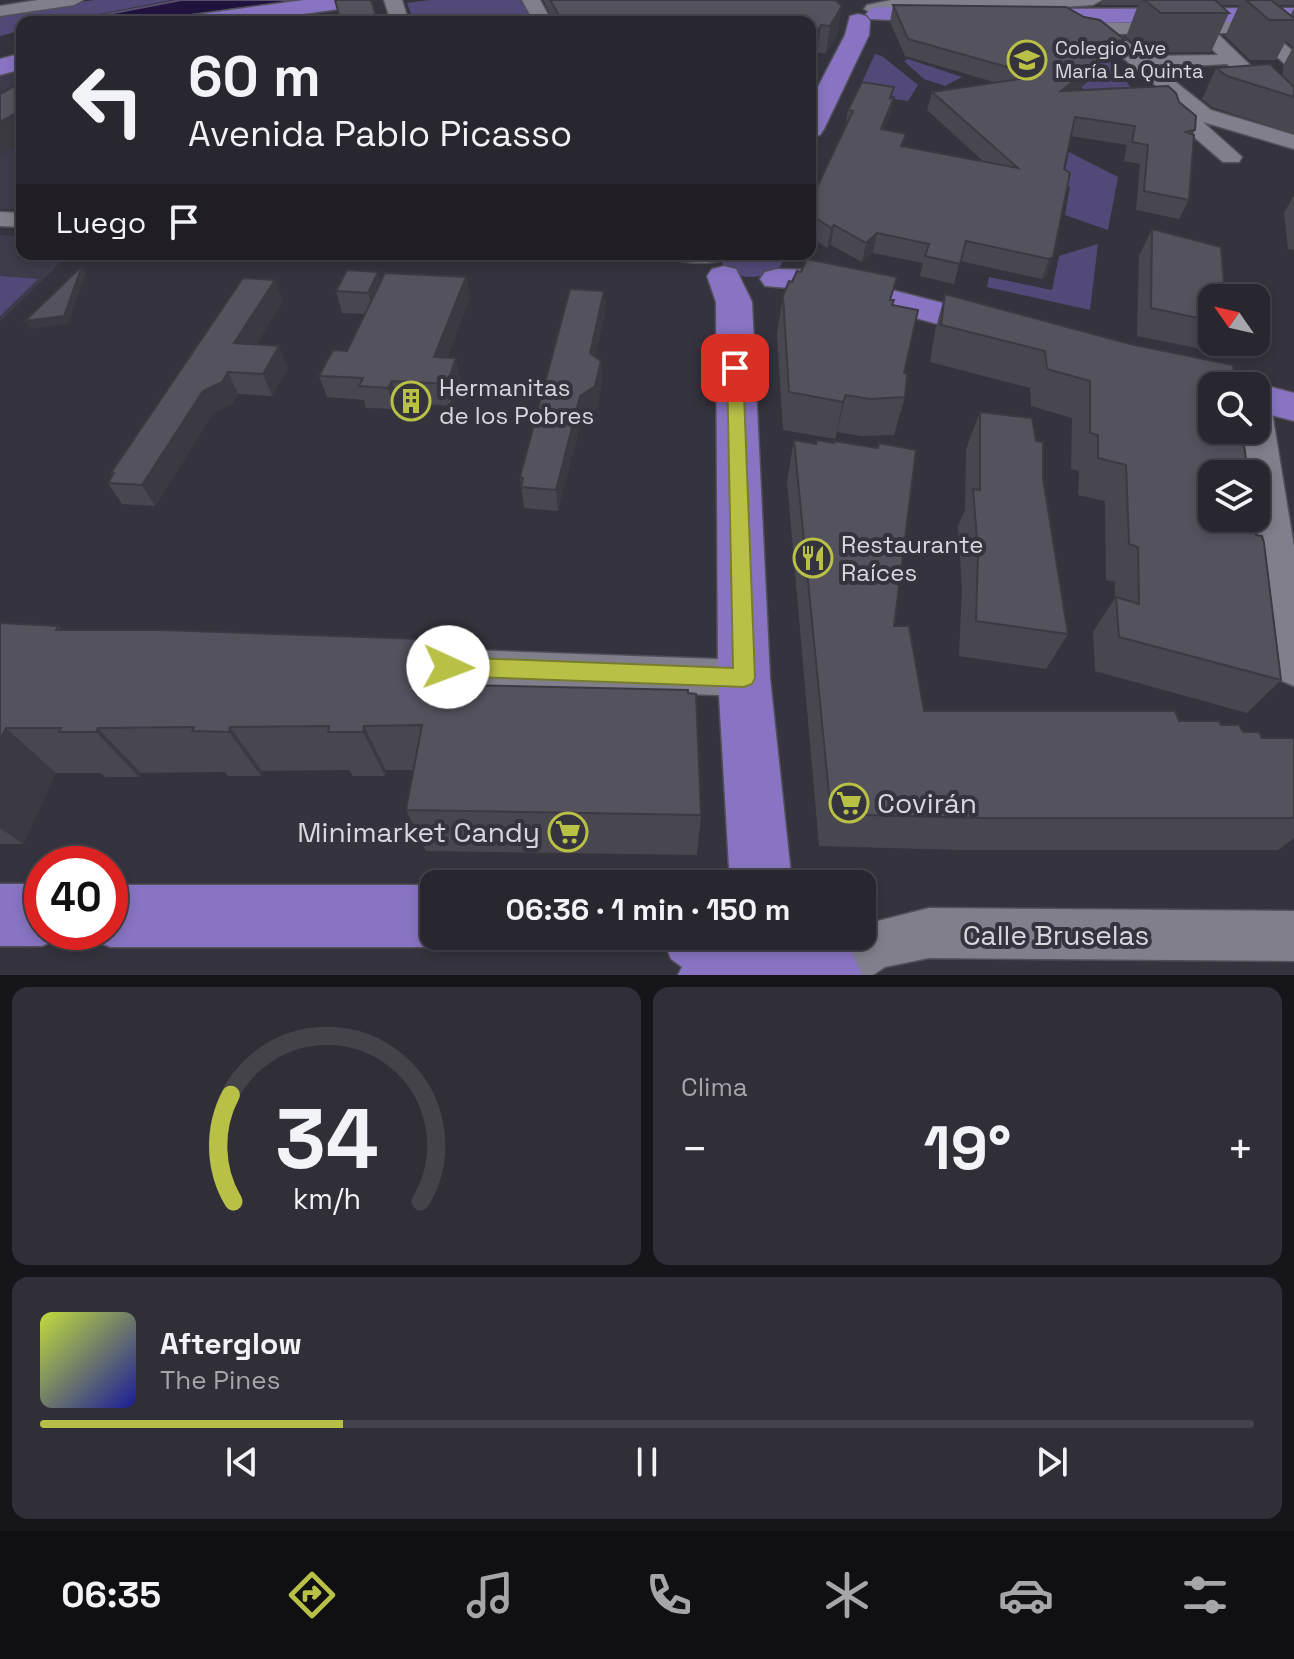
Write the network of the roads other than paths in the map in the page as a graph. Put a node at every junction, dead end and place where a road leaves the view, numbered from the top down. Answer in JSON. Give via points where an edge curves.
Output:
{"nodes":[{"id":1,"x":74,"y":0,"type":"edge"},
{"id":2,"x":354,"y":0,"type":"edge"},
{"id":3,"x":907,"y":1,"type":"edge"},
{"id":4,"x":864,"y":8,"type":"edge"},
{"id":5,"x":0,"y":11,"type":"edge"},
{"id":6,"x":952,"y":11,"type":"junction"},
{"id":7,"x":1294,"y":15,"type":"edge"},
{"id":8,"x":238,"y":16,"type":"edge"},
{"id":9,"x":1097,"y":19,"type":"edge"},
{"id":10,"x":1194,"y":22,"type":"junction"},
{"id":11,"x":1247,"y":22,"type":"junction"},
{"id":12,"x":1294,"y":27,"type":"edge"},
{"id":13,"x":1219,"y":61,"type":"dead end"},
{"id":14,"x":1140,"y":62,"type":"junction"},
{"id":15,"x":1294,"y":62,"type":"edge"},
{"id":16,"x":1294,"y":69,"type":"edge"},
{"id":17,"x":1243,"y":70,"type":"junction"},
{"id":18,"x":1195,"y":108,"type":"junction"},
{"id":19,"x":816,"y":112,"type":"edge"},
{"id":20,"x":1294,"y":142,"type":"edge"},
{"id":21,"x":1231,"y":157,"type":"dead end"},
{"id":22,"x":750,"y":270,"type":"edge"},
{"id":23,"x":1032,"y":338,"type":"edge"},
{"id":24,"x":1270,"y":401,"type":"edge"},
{"id":25,"x":1294,"y":407,"type":"edge"},
{"id":26,"x":1261,"y":444,"type":"edge"},
{"id":27,"x":355,"y":663,"type":"edge"},
{"id":28,"x":1294,"y":668,"type":"edge"},
{"id":29,"x":744,"y":678,"type":"junction"},
{"id":30,"x":739,"y":870,"type":"edge"},
{"id":31,"x":0,"y":915,"type":"edge"},
{"id":32,"x":24,"y":915,"type":"edge"},
{"id":33,"x":128,"y":916,"type":"edge"},
{"id":34,"x":420,"y":916,"type":"edge"},
{"id":35,"x":1294,"y":936,"type":"edge"},
{"id":36,"x":798,"y":950,"type":"edge"},
{"id":37,"x":829,"y":975,"type":"edge"}],
"edges":[{"from":1,"to":5,"type":"street"},
{"from":2,"to":8,"type":"main road"},
{"from":3,"to":4,"type":"street"},
{"from":3,"to":6,"type":"street"},
{"from":4,"to":6,"type":"main road"},
{"from":4,"to":19,"type":"main road","via":[[857,35]]},
{"from":6,"to":9,"type":"main road"},
{"from":6,"to":9,"type":"street","via":[[1048,5]]},
{"from":7,"to":11,"type":"main road"},
{"from":9,"to":10,"type":"main road"},
{"from":9,"to":14,"type":"street"},
{"from":9,"to":21,"type":"street"},
{"from":10,"to":11,"type":"main road"},
{"from":10,"to":17,"type":"street"},
{"from":11,"to":12,"type":"street"},
{"from":11,"to":15,"type":"street"},
{"from":13,"to":14,"type":"street"},
{"from":14,"to":18,"type":"street"},
{"from":16,"to":17,"type":"street"},
{"from":17,"to":18,"type":"street","via":[[1286,110]]},
{"from":18,"to":20,"type":"street","via":[[1208,117]]},
{"from":22,"to":23,"type":"main road"},
{"from":22,"to":29,"type":"main road"},
{"from":24,"to":25,"type":"main road"},
{"from":26,"to":28,"type":"street"},
{"from":27,"to":29,"type":"street"},
{"from":29,"to":30,"type":"main road"},
{"from":31,"to":32,"type":"main road"},
{"from":33,"to":34,"type":"main road"},
{"from":35,"to":37,"type":"street","name":"Calle Bruselas","via":[[929,933],[875,944]]},
{"from":36,"to":37,"type":"main road"}]}
